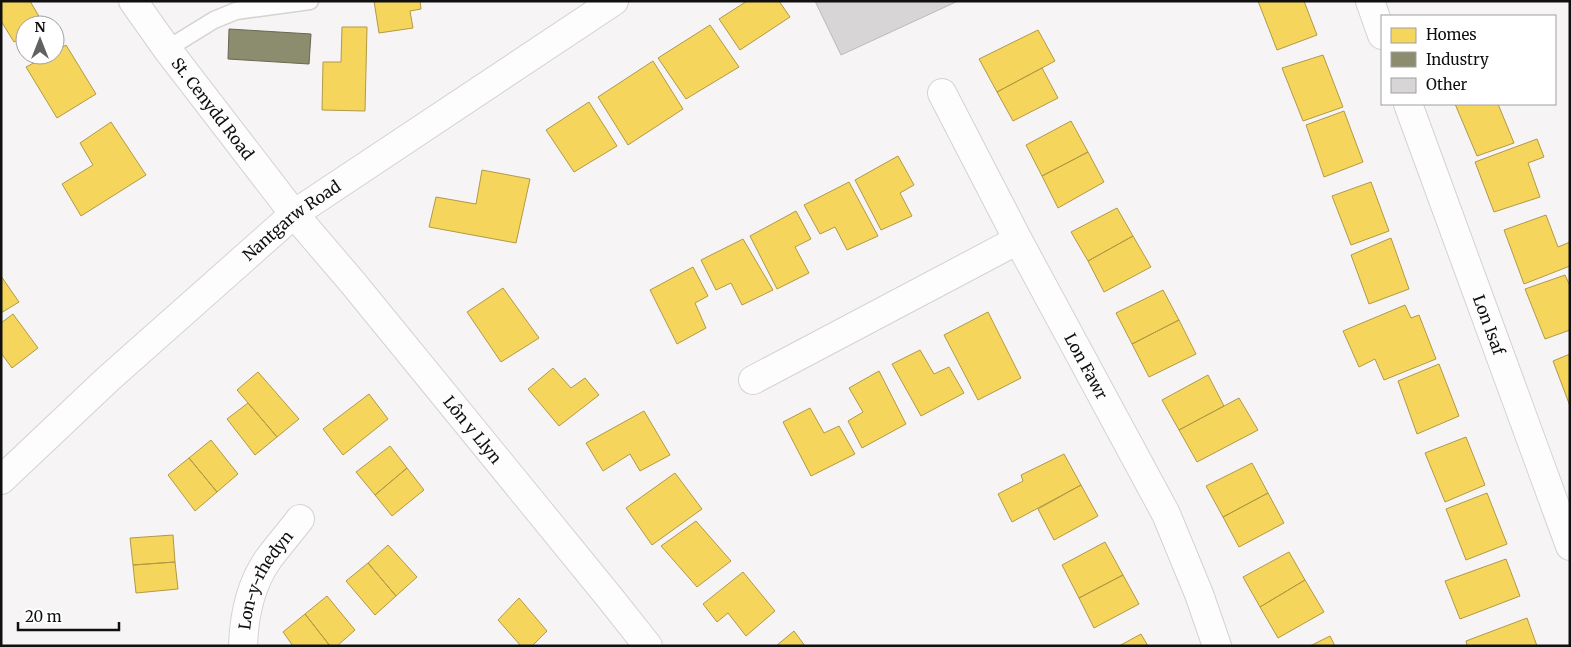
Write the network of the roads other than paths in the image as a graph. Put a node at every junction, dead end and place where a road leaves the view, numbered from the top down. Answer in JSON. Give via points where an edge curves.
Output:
{"nodes":[{"id":1,"x":133,"y":1,"type":"edge"},
{"id":2,"x":310,"y":1,"type":"edge"},
{"id":3,"x":614,"y":1,"type":"edge"},
{"id":4,"x":1370,"y":1,"type":"edge"},
{"id":5,"x":1381,"y":32,"type":"edge"},
{"id":6,"x":167,"y":49,"type":"junction"},
{"id":7,"x":942,"y":93,"type":"dead end"},
{"id":8,"x":1408,"y":105,"type":"edge"},
{"id":9,"x":294,"y":214,"type":"junction"},
{"id":10,"x":1018,"y":240,"type":"junction"},
{"id":11,"x":753,"y":380,"type":"dead end"},
{"id":12,"x":1,"y":480,"type":"edge"},
{"id":13,"x":300,"y":519,"type":"dead end"},
{"id":14,"x":1570,"y":546,"type":"edge"},
{"id":15,"x":647,"y":645,"type":"edge"},
{"id":16,"x":243,"y":646,"type":"edge"},
{"id":17,"x":1217,"y":646,"type":"edge"}],
"edges":[{"from":1,"to":6,"type":"street","name":"St. Cenydd Road"},
{"from":2,"to":6,"type":"lane","via":[[236,11],[214,20]]},
{"from":3,"to":9,"type":"street","name":"Nantgarw Road"},
{"from":4,"to":5,"type":"street"},
{"from":6,"to":9,"type":"street","name":"St. Cenydd Road"},
{"from":7,"to":10,"type":"street","name":"Lon Fawr"},
{"from":8,"to":14,"type":"street","name":"Lon Isaf"},
{"from":9,"to":12,"type":"street","name":"Nantgarw Road","via":[[108,379]]},
{"from":9,"to":15,"type":"street","name":"Lôn y Llyn"},
{"from":10,"to":11,"type":"street"},
{"from":10,"to":17,"type":"street","name":"Lon Fawr","via":[[1166,514]]},
{"from":13,"to":16,"type":"street","name":"Lon-y-rhedyn","via":[[268,559],[252,591]]}]}
